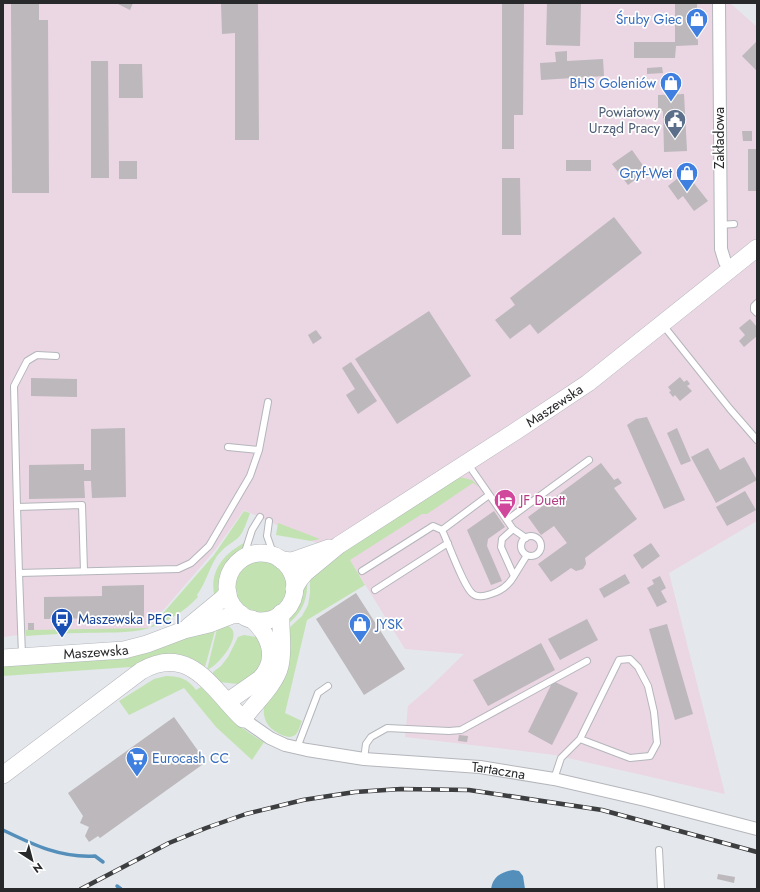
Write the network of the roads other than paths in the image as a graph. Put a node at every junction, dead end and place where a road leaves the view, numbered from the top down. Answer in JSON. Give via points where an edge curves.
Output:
{"nodes":[{"id":1,"x":719,"y":3,"type":"edge"},
{"id":2,"x":734,"y":224,"type":"dead end"},
{"id":3,"x":720,"y":225,"type":"junction"},
{"id":4,"x":757,"y":248,"type":"edge"},
{"id":5,"x":731,"y":270,"type":"junction"},
{"id":6,"x":757,"y":303,"type":"edge"},
{"id":7,"x":757,"y":313,"type":"edge"},
{"id":8,"x":663,"y":324,"type":"junction"},
{"id":9,"x":56,"y":356,"type":"dead end"},
{"id":10,"x":268,"y":402,"type":"dead end"},
{"id":11,"x":757,"y":440,"type":"edge"},
{"id":12,"x":228,"y":447,"type":"dead end"},
{"id":13,"x":259,"y":450,"type":"junction"},
{"id":14,"x":589,"y":460,"type":"dead end"},
{"id":15,"x":467,"y":463,"type":"junction"},
{"id":16,"x":489,"y":495,"type":"junction"},
{"id":17,"x":17,"y":507,"type":"junction"},
{"id":18,"x":260,"y":517,"type":"dead end"},
{"id":19,"x":507,"y":520,"type":"junction"},
{"id":20,"x":269,"y":521,"type":"dead end"},
{"id":21,"x":513,"y":529,"type":"junction"},
{"id":22,"x":442,"y":530,"type":"junction"},
{"id":23,"x":526,"y":538,"type":"junction"},
{"id":24,"x":448,"y":543,"type":"junction"},
{"id":25,"x":339,"y":545,"type":"junction"},
{"id":26,"x":527,"y":555,"type":"junction"},
{"id":27,"x":243,"y":558,"type":"junction"},
{"id":28,"x":277,"y":558,"type":"junction"},
{"id":29,"x":84,"y":571,"type":"junction"},
{"id":30,"x":362,"y":571,"type":"dead end"},
{"id":31,"x":19,"y":573,"type":"junction"},
{"id":32,"x":514,"y":576,"type":"junction"},
{"id":33,"x":294,"y":589,"type":"junction"},
{"id":34,"x":375,"y":590,"type":"dead end"},
{"id":35,"x":228,"y":593,"type":"junction"},
{"id":36,"x":281,"y":614,"type":"junction"},
{"id":37,"x":247,"y":617,"type":"junction"},
{"id":38,"x":184,"y":630,"type":"junction"},
{"id":39,"x":22,"y":656,"type":"junction"},
{"id":40,"x":3,"y":658,"type":"edge"},
{"id":41,"x":587,"y":661,"type":"dead end"},
{"id":42,"x":328,"y":686,"type":"dead end"},
{"id":43,"x":227,"y":702,"type":"junction"},
{"id":44,"x":243,"y":719,"type":"junction"},
{"id":45,"x":580,"y":738,"type":"junction"},
{"id":46,"x":296,"y":748,"type":"junction"},
{"id":47,"x":364,"y":759,"type":"junction"},
{"id":48,"x":3,"y":775,"type":"edge"},
{"id":49,"x":554,"y":779,"type":"junction"},
{"id":50,"x":757,"y":829,"type":"edge"},
{"id":51,"x":659,"y":850,"type":"dead end"},
{"id":52,"x":661,"y":889,"type":"edge"}],
"edges":[{"from":1,"to":3,"type":"street","name":"Zakładowa"},
{"from":2,"to":3,"type":"lane"},
{"from":3,"to":5,"type":"street","name":"Zakładowa","via":[[722,254]]},
{"from":4,"to":5,"type":"street","name":"Maszewska"},
{"from":5,"to":8,"type":"street","name":"Maszewska"},
{"from":6,"to":7,"type":"lane","via":[[754,310]]},
{"from":8,"to":11,"type":"lane"},
{"from":8,"to":15,"type":"street","name":"Maszewska","via":[[588,383]]},
{"from":9,"to":17,"type":"lane","via":[[37,355],[26,361],[14,386]]},
{"from":10,"to":13,"type":"lane"},
{"from":12,"to":13,"type":"lane"},
{"from":13,"to":29,"type":"lane","via":[[250,476],[209,546],[191,563],[178,569]]},
{"from":14,"to":19,"type":"lane"},
{"from":15,"to":16,"type":"lane"},
{"from":15,"to":25,"type":"street","name":"Maszewska"},
{"from":16,"to":19,"type":"lane"},
{"from":16,"to":22,"type":"lane"},
{"from":17,"to":29,"type":"lane","via":[[82,505]]},
{"from":17,"to":31,"type":"lane"},
{"from":18,"to":27,"type":"lane","via":[[252,530]]},
{"from":19,"to":21,"type":"lane"},
{"from":20,"to":28,"type":"lane","via":[[266,536]]},
{"from":21,"to":23,"type":"lane"},
{"from":21,"to":32,"type":"lane","via":[[502,539],[501,547]]},
{"from":22,"to":24,"type":"lane"},
{"from":22,"to":30,"type":"lane","via":[[433,526]]},
{"from":23,"to":26,"type":"lane","via":[[522,545]]},
{"from":23,"to":26,"type":"lane","via":[[535,537],[541,545],[537,554]]},
{"from":24,"to":32,"type":"lane","via":[[472,594],[480,597],[493,594],[508,585]]},
{"from":24,"to":34,"type":"lane"},
{"from":25,"to":28,"type":"street","name":"Maszewska","via":[[292,561]]},
{"from":25,"to":33,"type":"street","name":"Maszewska","via":[[305,573]]},
{"from":26,"to":32,"type":"lane"},
{"from":27,"to":28,"type":"street","via":[[258,553]]},
{"from":27,"to":35,"type":"street","via":[[228,577]]},
{"from":28,"to":33,"type":"street","via":[[286,564],[292,576]]},
{"from":29,"to":31,"type":"lane"},
{"from":31,"to":39,"type":"lane"},
{"from":33,"to":36,"type":"street","via":[[290,602]]},
{"from":35,"to":37,"type":"street","via":[[234,607]]},
{"from":35,"to":38,"type":"street","name":"Maszewska"},
{"from":36,"to":37,"type":"street","via":[[270,619],[258,620]]},
{"from":36,"to":44,"type":"street","via":[[281,656],[278,671]]},
{"from":37,"to":38,"type":"street","name":"Maszewska","via":[[232,615]]},
{"from":37,"to":43,"type":"street","via":[[259,626],[267,637],[270,648],[269,665],[260,679]]},
{"from":38,"to":39,"type":"street","name":"Maszewska","via":[[124,650]]},
{"from":39,"to":40,"type":"street","name":"Maszewska"},
{"from":41,"to":47,"type":"lane","via":[[460,730],[387,728],[371,737],[366,744]]},
{"from":42,"to":46,"type":"lane","via":[[318,694]]},
{"from":43,"to":44,"type":"street","name":"Tartaczna"},
{"from":43,"to":48,"type":"street","name":"Tartaczna","via":[[188,666],[170,662],[155,664],[141,671]]},
{"from":44,"to":46,"type":"street","name":"Tartaczna","via":[[270,738]]},
{"from":45,"to":45,"type":"lane","via":[[619,660],[630,659],[638,667],[648,686],[654,712],[657,743],[650,756],[630,758]]},
{"from":45,"to":49,"type":"lane","via":[[561,758]]},
{"from":46,"to":47,"type":"street","name":"Tartaczna"},
{"from":47,"to":49,"type":"street","name":"Tartaczna","via":[[480,767]]},
{"from":49,"to":50,"type":"street","name":"Tartaczna"},
{"from":51,"to":52,"type":"lane"}]}
